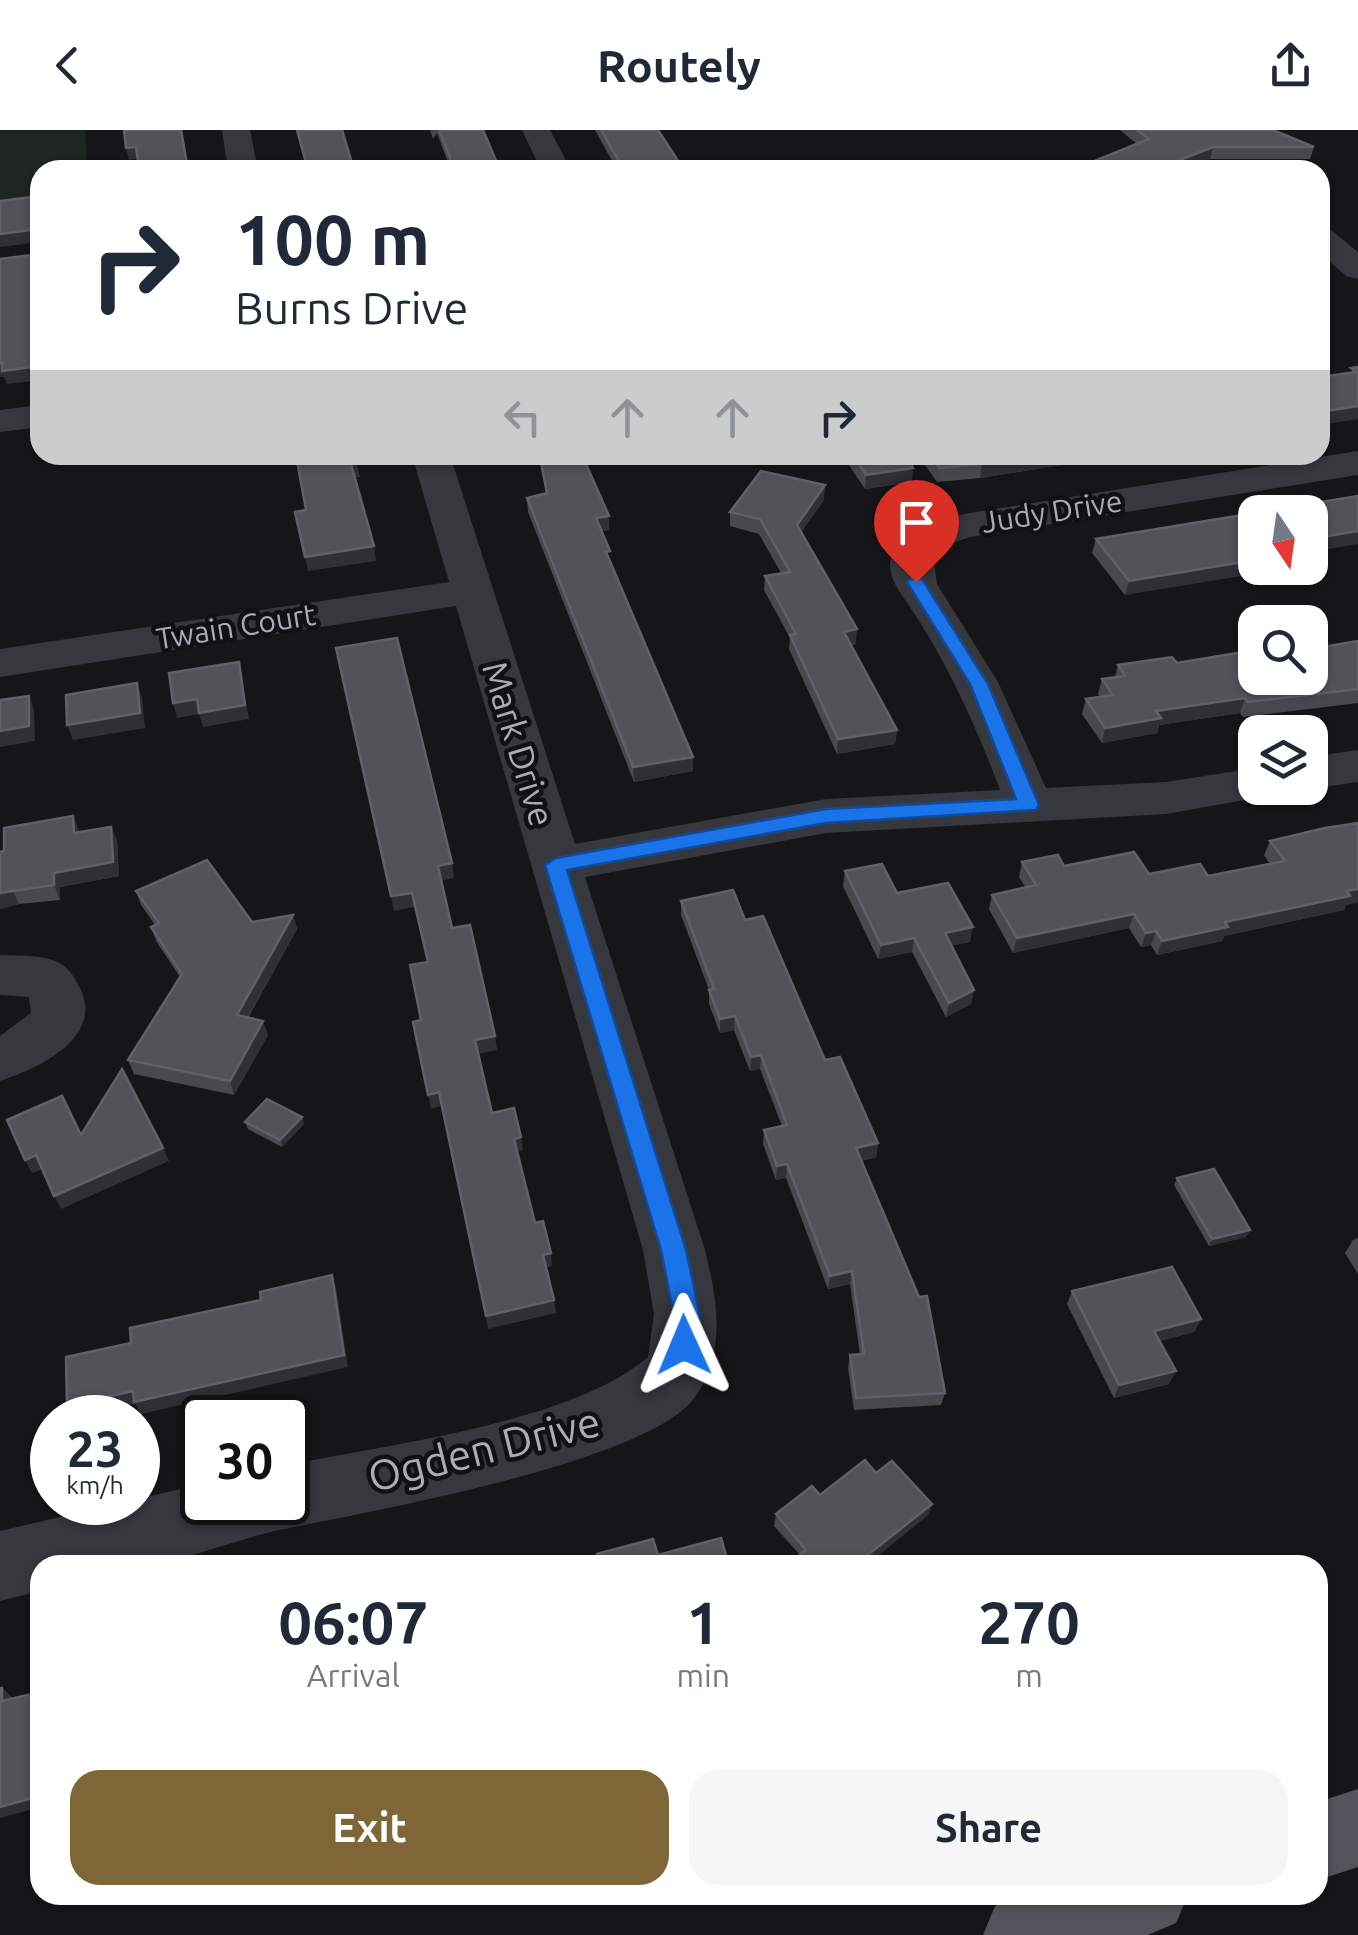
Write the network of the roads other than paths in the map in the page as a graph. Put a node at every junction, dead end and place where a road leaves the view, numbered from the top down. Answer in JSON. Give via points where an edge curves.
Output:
{"nodes":[{"id":1,"x":236,"y":130,"type":"edge"},
{"id":2,"x":536,"y":130,"type":"edge"},
{"id":3,"x":242,"y":160,"type":"edge"},
{"id":4,"x":551,"y":160,"type":"edge"},
{"id":5,"x":30,"y":417,"type":"edge"},
{"id":6,"x":0,"y":421,"type":"edge"},
{"id":7,"x":1358,"y":464,"type":"edge"},
{"id":8,"x":435,"y":465,"type":"edge"},
{"id":9,"x":472,"y":591,"type":"junction"},
{"id":10,"x":0,"y":663,"type":"edge"},
{"id":11,"x":1358,"y":766,"type":"edge"},
{"id":12,"x":1328,"y":770,"type":"edge"},
{"id":13,"x":1238,"y":787,"type":"edge"},
{"id":14,"x":1028,"y":805,"type":"junction"},
{"id":15,"x":556,"y":865,"type":"junction"},
{"id":16,"x":0,"y":975,"type":"edge"},
{"id":17,"x":0,"y":1059,"type":"edge"},
{"id":18,"x":671,"y":1379,"type":"joint"},
{"id":19,"x":310,"y":1493,"type":"edge"},
{"id":20,"x":180,"y":1523,"type":"edge"},
{"id":21,"x":46,"y":1555,"type":"edge"},
{"id":22,"x":30,"y":1559,"type":"edge"},
{"id":23,"x":0,"y":1566,"type":"edge"},
{"id":24,"x":1358,"y":1828,"type":"edge"},
{"id":25,"x":1328,"y":1837,"type":"edge"},
{"id":26,"x":1117,"y":1905,"type":"edge"},
{"id":27,"x":1024,"y":1935,"type":"edge"}],
"edges":[{"from":1,"to":3,"type":"street"},
{"from":2,"to":4,"type":"street"},
{"from":5,"to":6,"type":"street"},
{"from":7,"to":14,"type":"street","name":"Judy Drive","via":[[970,525],[919,546],[911,562],[916,582],[979,684]]},
{"from":8,"to":9,"type":"street","name":"Mark Drive"},
{"from":9,"to":10,"type":"street","name":"Twain Court"},
{"from":9,"to":15,"type":"street","name":"Mark Drive"},
{"from":11,"to":12,"type":"street"},
{"from":13,"to":14,"type":"street","via":[[1166,798]]},
{"from":14,"to":15,"type":"street","via":[[826,816]]},
{"from":15,"to":18,"type":"street","name":"Mark Drive","via":[[682,1286],[684,1345]]},
{"from":16,"to":17,"type":"street","via":[[43,978],[60,1002],[50,1031]]},
{"from":18,"to":19,"type":"street","name":"Ogden Drive","via":[[653,1397],[597,1423]]},
{"from":20,"to":21,"type":"street"},
{"from":22,"to":23,"type":"street"},
{"from":24,"to":25,"type":"main road"},
{"from":26,"to":27,"type":"main road"}]}
